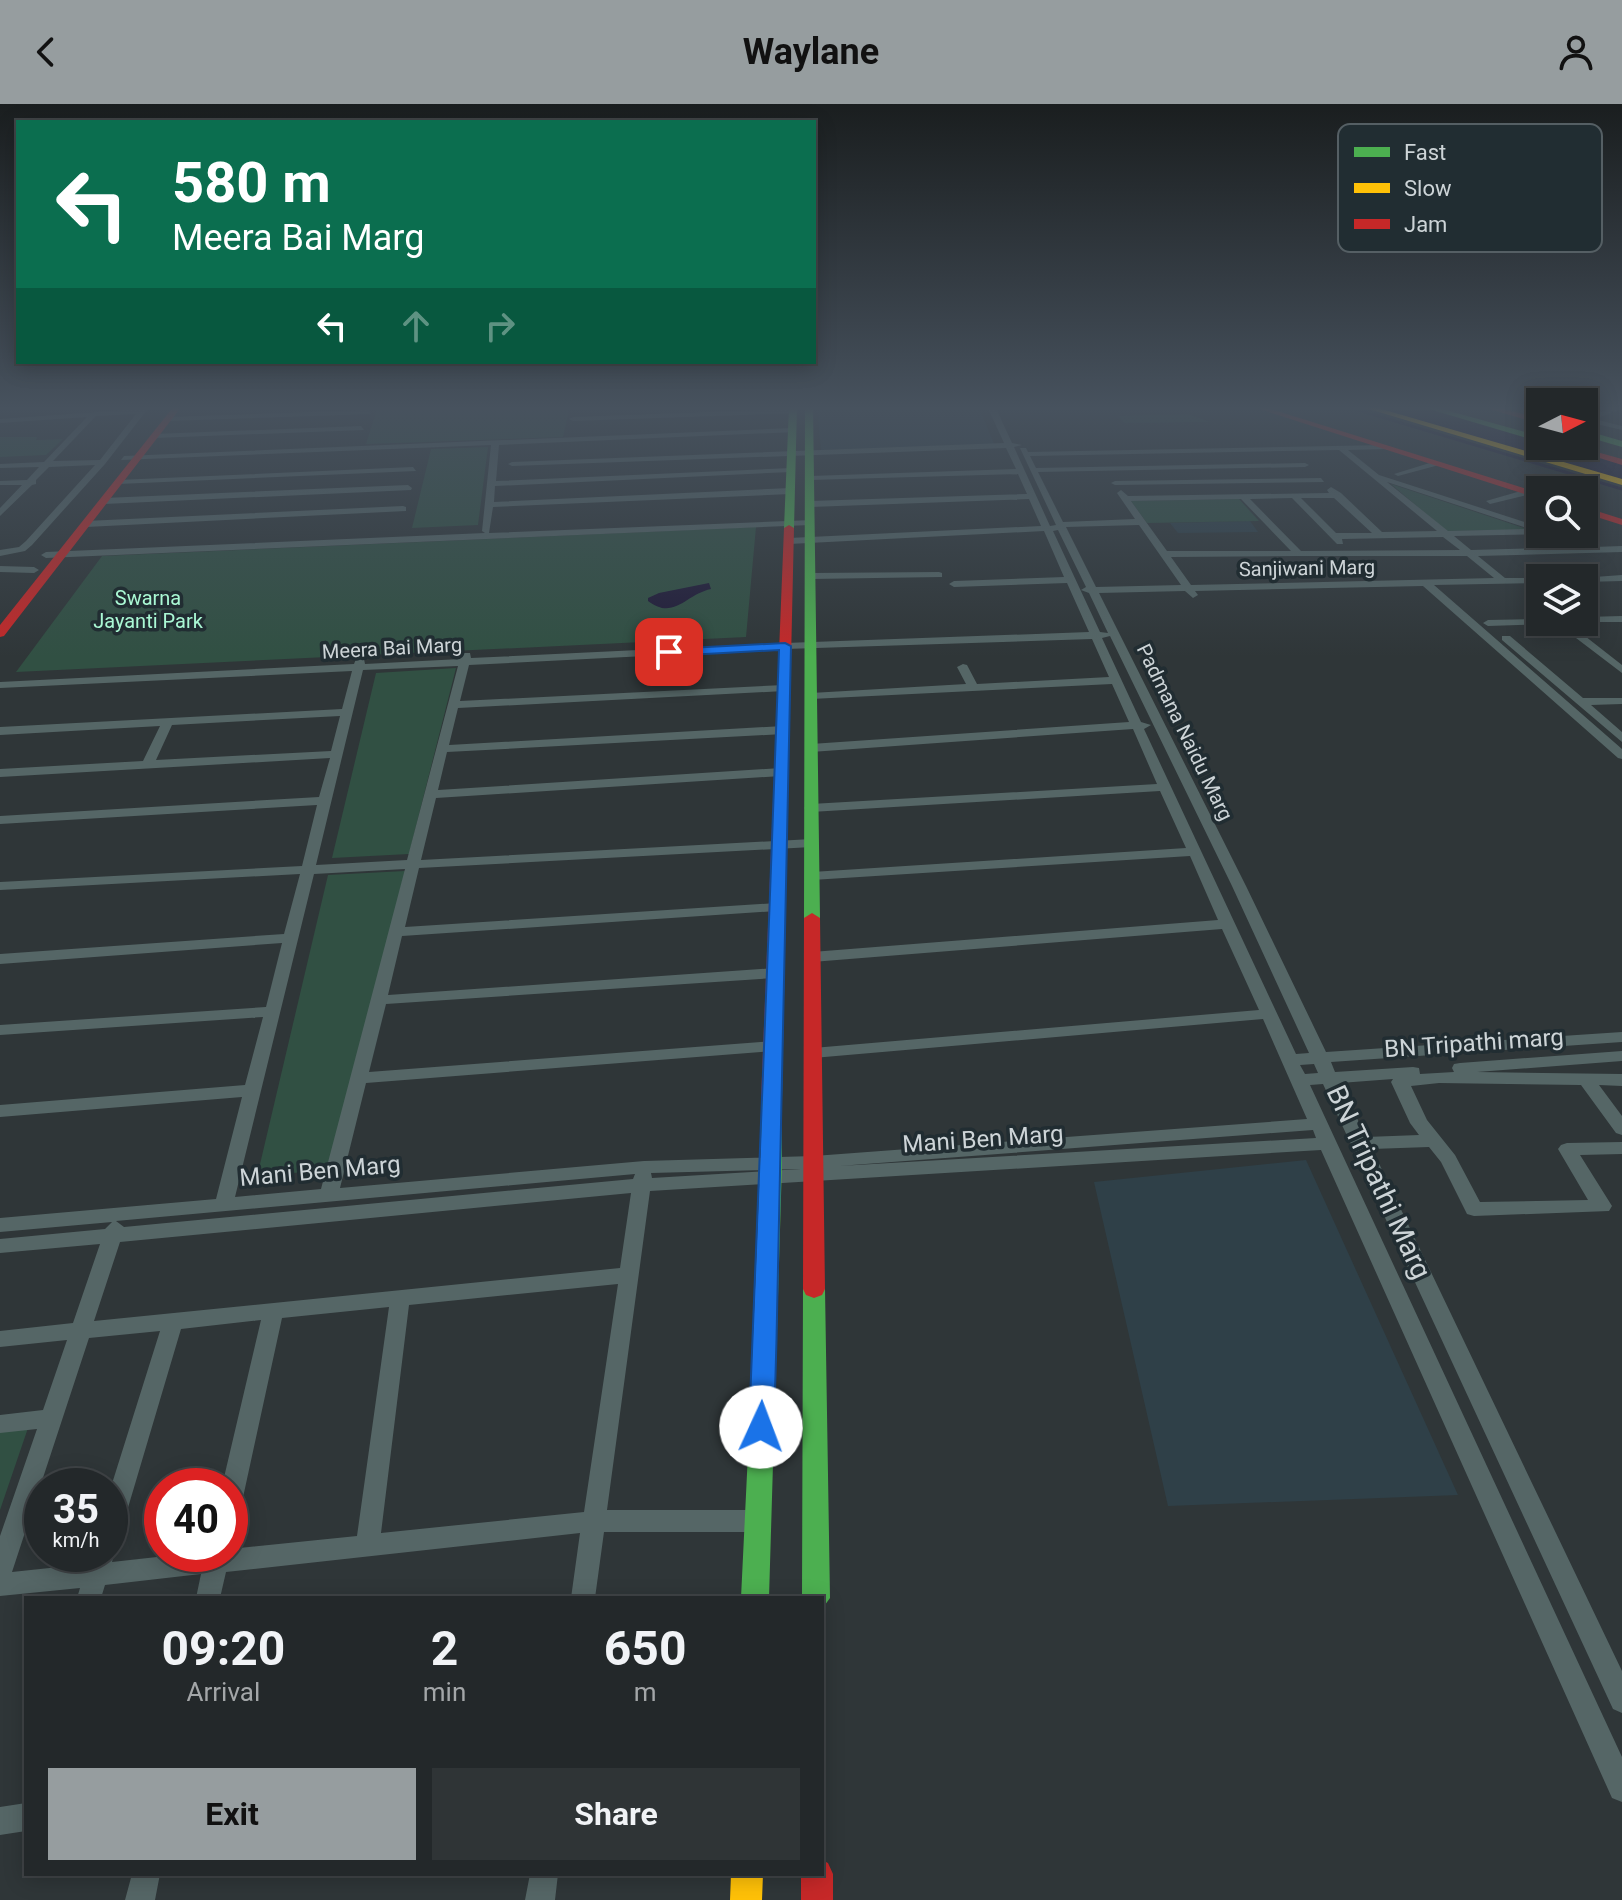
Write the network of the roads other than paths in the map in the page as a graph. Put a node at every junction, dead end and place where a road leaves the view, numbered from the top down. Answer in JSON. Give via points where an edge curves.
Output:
{"nodes":[{"id":1,"x":25,"y":490,"type":"edge"},
{"id":2,"x":77,"y":490,"type":"edge"},
{"id":3,"x":105,"y":490,"type":"edge"},
{"id":4,"x":112,"y":490,"type":"edge"},
{"id":5,"x":366,"y":490,"type":"edge"},
{"id":6,"x":408,"y":490,"type":"edge"},
{"id":7,"x":490,"y":490,"type":"edge"},
{"id":8,"x":810,"y":490,"type":"edge"},
{"id":9,"x":1032,"y":490,"type":"edge"},
{"id":10,"x":1037,"y":490,"type":"edge"},
{"id":11,"x":1119,"y":490,"type":"edge"},
{"id":12,"x":1332,"y":490,"type":"edge"},
{"id":13,"x":1391,"y":490,"type":"edge"},
{"id":14,"x":1419,"y":490,"type":"edge"},
{"id":15,"x":790,"y":491,"type":"joint"},
{"id":16,"x":1338,"y":495,"type":"junction"},
{"id":17,"x":1526,"y":495,"type":"edge"},
{"id":18,"x":1033,"y":496,"type":"junction"},
{"id":19,"x":1294,"y":496,"type":"junction"},
{"id":20,"x":1243,"y":497,"type":"junction"},
{"id":21,"x":1125,"y":499,"type":"junction"},
{"id":22,"x":104,"y":501,"type":"junction"},
{"id":23,"x":1490,"y":501,"type":"dead end"},
{"id":24,"x":489,"y":505,"type":"junction"},
{"id":25,"x":403,"y":509,"type":"junction"},
{"id":26,"x":1598,"y":511,"type":"edge"},
{"id":27,"x":0,"y":513,"type":"edge"},
{"id":28,"x":1622,"y":519,"type":"edge"},
{"id":29,"x":400,"y":522,"type":"dead end"},
{"id":30,"x":1139,"y":522,"type":"junction"},
{"id":31,"x":810,"y":523,"type":"junction"},
{"id":32,"x":86,"y":524,"type":"junction"},
{"id":33,"x":1055,"y":526,"type":"junction"},
{"id":34,"x":1526,"y":526,"type":"edge"},
{"id":35,"x":789,"y":529,"type":"junction"},
{"id":36,"x":487,"y":531,"type":"junction"},
{"id":37,"x":1526,"y":531,"type":"edge"},
{"id":38,"x":1444,"y":533,"type":"junction"},
{"id":39,"x":457,"y":535,"type":"junction"},
{"id":40,"x":1380,"y":535,"type":"junction"},
{"id":41,"x":1335,"y":536,"type":"junction"},
{"id":42,"x":1596,"y":548,"type":"edge"},
{"id":43,"x":1622,"y":549,"type":"edge"},
{"id":44,"x":1602,"y":550,"type":"junction"},
{"id":45,"x":56,"y":552,"type":"junction"},
{"id":46,"x":0,"y":553,"type":"edge"},
{"id":47,"x":1468,"y":553,"type":"junction"},
{"id":48,"x":1164,"y":554,"type":"junction"},
{"id":49,"x":1299,"y":554,"type":"junction"},
{"id":50,"x":1353,"y":554,"type":"junction"},
{"id":51,"x":0,"y":572,"type":"edge"},
{"id":52,"x":32,"y":572,"type":"junction"},
{"id":53,"x":939,"y":575,"type":"dead end"},
{"id":54,"x":810,"y":576,"type":"junction"},
{"id":55,"x":1070,"y":580,"type":"junction"},
{"id":56,"x":1526,"y":580,"type":"edge"},
{"id":57,"x":1598,"y":580,"type":"edge"},
{"id":58,"x":1503,"y":581,"type":"junction"},
{"id":59,"x":1621,"y":581,"type":"edge"},
{"id":60,"x":954,"y":584,"type":"dead end"},
{"id":61,"x":1598,"y":584,"type":"edge"},
{"id":62,"x":1437,"y":586,"type":"junction"},
{"id":63,"x":1526,"y":587,"type":"edge"},
{"id":64,"x":1191,"y":592,"type":"junction"},
{"id":65,"x":1077,"y":594,"type":"junction"},
{"id":66,"x":1094,"y":594,"type":"junction"},
{"id":67,"x":0,"y":612,"type":"edge"},
{"id":68,"x":1598,"y":620,"type":"edge"},
{"id":69,"x":1621,"y":620,"type":"edge"},
{"id":70,"x":1526,"y":622,"type":"edge"},
{"id":71,"x":1488,"y":623,"type":"junction"},
{"id":72,"x":1113,"y":631,"type":"junction"},
{"id":73,"x":1094,"y":632,"type":"junction"},
{"id":74,"x":0,"y":633,"type":"edge"},
{"id":75,"x":1578,"y":636,"type":"edge"},
{"id":76,"x":785,"y":642,"type":"junction"},
{"id":77,"x":812,"y":642,"type":"junction"},
{"id":78,"x":466,"y":658,"type":"junction"},
{"id":79,"x":359,"y":664,"type":"junction"},
{"id":80,"x":963,"y":667,"type":"dead end"},
{"id":81,"x":1622,"y":670,"type":"edge"},
{"id":82,"x":0,"y":677,"type":"edge"},
{"id":83,"x":1116,"y":680,"type":"junction"},
{"id":84,"x":0,"y":685,"type":"edge"},
{"id":85,"x":973,"y":687,"type":"junction"},
{"id":86,"x":784,"y":688,"type":"junction"},
{"id":87,"x":811,"y":696,"type":"junction"},
{"id":88,"x":1622,"y":701,"type":"edge"},
{"id":89,"x":1580,"y":702,"type":"junction"},
{"id":90,"x":454,"y":705,"type":"junction"},
{"id":91,"x":347,"y":712,"type":"junction"},
{"id":92,"x":168,"y":722,"type":"junction"},
{"id":93,"x":1161,"y":724,"type":"junction"},
{"id":94,"x":1137,"y":726,"type":"junction"},
{"id":95,"x":6,"y":730,"type":"edge"},
{"id":96,"x":783,"y":730,"type":"junction"},
{"id":97,"x":1622,"y":738,"type":"edge"},
{"id":98,"x":0,"y":747,"type":"edge"},
{"id":99,"x":811,"y":748,"type":"junction"},
{"id":100,"x":443,"y":749,"type":"junction"},
{"id":101,"x":337,"y":754,"type":"junction"},
{"id":102,"x":1622,"y":755,"type":"edge"},
{"id":103,"x":148,"y":764,"type":"junction"},
{"id":104,"x":781,"y":772,"type":"junction"},
{"id":105,"x":0,"y":773,"type":"edge"},
{"id":106,"x":1165,"y":787,"type":"junction"},
{"id":107,"x":431,"y":794,"type":"junction"},
{"id":108,"x":325,"y":801,"type":"junction"},
{"id":109,"x":811,"y":808,"type":"junction"},
{"id":110,"x":0,"y":820,"type":"edge"},
{"id":111,"x":812,"y":843,"type":"junction"},
{"id":112,"x":779,"y":844,"type":"junction"},
{"id":113,"x":1195,"y":852,"type":"junction"},
{"id":114,"x":413,"y":864,"type":"junction"},
{"id":115,"x":308,"y":869,"type":"junction"},
{"id":116,"x":812,"y":876,"type":"junction"},
{"id":117,"x":0,"y":886,"type":"edge"},
{"id":118,"x":777,"y":907,"type":"junction"},
{"id":119,"x":1229,"y":924,"type":"junction"},
{"id":120,"x":396,"y":932,"type":"junction"},
{"id":121,"x":291,"y":938,"type":"junction"},
{"id":122,"x":812,"y":957,"type":"junction"},
{"id":123,"x":0,"y":959,"type":"edge"},
{"id":124,"x":775,"y":973,"type":"junction"},
{"id":125,"x":379,"y":1000,"type":"junction"},
{"id":126,"x":273,"y":1011,"type":"junction"},
{"id":127,"x":1269,"y":1014,"type":"junction"},
{"id":128,"x":0,"y":1030,"type":"edge"},
{"id":129,"x":1622,"y":1037,"type":"edge"},
{"id":130,"x":773,"y":1046,"type":"junction"},
{"id":131,"x":813,"y":1053,"type":"junction"},
{"id":132,"x":1622,"y":1056,"type":"edge"},
{"id":133,"x":1320,"y":1057,"type":"junction"},
{"id":134,"x":1539,"y":1062,"type":"junction"},
{"id":135,"x":1294,"y":1070,"type":"junction"},
{"id":136,"x":359,"y":1078,"type":"junction"},
{"id":137,"x":1330,"y":1078,"type":"junction"},
{"id":138,"x":1553,"y":1079,"type":"junction"},
{"id":139,"x":1586,"y":1079,"type":"junction"},
{"id":140,"x":1622,"y":1080,"type":"edge"},
{"id":141,"x":253,"y":1090,"type":"junction"},
{"id":142,"x":0,"y":1111,"type":"edge"},
{"id":143,"x":1622,"y":1129,"type":"edge"},
{"id":144,"x":1323,"y":1134,"type":"junction"},
{"id":145,"x":1434,"y":1141,"type":"junction"},
{"id":146,"x":1360,"y":1143,"type":"junction"},
{"id":147,"x":1622,"y":1148,"type":"edge"},
{"id":148,"x":772,"y":1169,"type":"junction"},
{"id":149,"x":814,"y":1169,"type":"junction"},
{"id":150,"x":643,"y":1176,"type":"junction"},
{"id":151,"x":329,"y":1196,"type":"junction"},
{"id":152,"x":224,"y":1205,"type":"junction"},
{"id":153,"x":119,"y":1215,"type":"junction"},
{"id":154,"x":0,"y":1225,"type":"edge"},
{"id":155,"x":112,"y":1235,"type":"junction"},
{"id":156,"x":0,"y":1246,"type":"edge"},
{"id":157,"x":629,"y":1275,"type":"junction"},
{"id":158,"x":400,"y":1299,"type":"junction"},
{"id":159,"x":273,"y":1311,"type":"junction"},
{"id":160,"x":173,"y":1322,"type":"junction"},
{"id":161,"x":80,"y":1331,"type":"junction"},
{"id":162,"x":0,"y":1339,"type":"edge"},
{"id":163,"x":51,"y":1418,"type":"junction"},
{"id":164,"x":0,"y":1424,"type":"edge"},
{"id":165,"x":238,"y":1468,"type":"edge"},
{"id":166,"x":128,"y":1469,"type":"edge"},
{"id":167,"x":594,"y":1521,"type":"junction"},
{"id":168,"x":758,"y":1521,"type":"junction"},
{"id":169,"x":368,"y":1545,"type":"junction"},
{"id":170,"x":248,"y":1555,"type":"edge"},
{"id":171,"x":144,"y":1568,"type":"edge"},
{"id":172,"x":0,"y":1572,"type":"edge"},
{"id":173,"x":214,"y":1572,"type":"edge"},
{"id":174,"x":95,"y":1575,"type":"edge"},
{"id":175,"x":0,"y":1585,"type":"edge"},
{"id":176,"x":208,"y":1596,"type":"edge"},
{"id":177,"x":583,"y":1596,"type":"edge"},
{"id":178,"x":755,"y":1596,"type":"edge"},
{"id":179,"x":816,"y":1596,"type":"edge"},
{"id":180,"x":1622,"y":1700,"type":"edge"},
{"id":181,"x":1622,"y":1788,"type":"edge"},
{"id":182,"x":146,"y":1876,"type":"edge"},
{"id":183,"x":544,"y":1876,"type":"edge"},
{"id":184,"x":747,"y":1876,"type":"edge"},
{"id":185,"x":817,"y":1876,"type":"edge"},
{"id":186,"x":140,"y":1900,"type":"edge"},
{"id":187,"x":540,"y":1900,"type":"edge"},
{"id":188,"x":746,"y":1900,"type":"edge"},
{"id":189,"x":817,"y":1900,"type":"edge"}],
"edges":[{"from":1,"to":27,"type":"street"},
{"from":2,"to":46,"type":"street","via":[[22,549]]},
{"from":3,"to":45,"type":"main road"},
{"from":4,"to":22,"type":"main road"},
{"from":5,"to":22,"type":"street"},
{"from":6,"to":25,"type":"street"},
{"from":7,"to":24,"type":"street"},
{"from":8,"to":31,"type":"main road"},
{"from":9,"to":18,"type":"street","name":"Padmana Naidu Marg"},
{"from":10,"to":33,"type":"street","name":"Padmana Naidu Marg"},
{"from":11,"to":21,"type":"street"},
{"from":12,"to":16,"type":"street"},
{"from":13,"to":38,"type":"street"},
{"from":14,"to":34,"type":"street"},
{"from":15,"to":24,"type":"street"},
{"from":15,"to":35,"type":"main road"},
{"from":16,"to":19,"type":"street"},
{"from":16,"to":40,"type":"street"},
{"from":17,"to":23,"type":"street"},
{"from":18,"to":31,"type":"street"},
{"from":18,"to":33,"type":"street","name":"Padmana Naidu Marg"},
{"from":19,"to":20,"type":"street"},
{"from":19,"to":41,"type":"street"},
{"from":20,"to":21,"type":"street"},
{"from":20,"to":49,"type":"street"},
{"from":21,"to":30,"type":"street"},
{"from":22,"to":32,"type":"main road"},
{"from":24,"to":36,"type":"street"},
{"from":25,"to":29,"type":"street"},
{"from":25,"to":32,"type":"street"},
{"from":26,"to":28,"type":"main road"},
{"from":30,"to":33,"type":"street"},
{"from":30,"to":48,"type":"street"},
{"from":31,"to":33,"type":"street"},
{"from":31,"to":35,"type":"street"},
{"from":31,"to":35,"type":"street"},
{"from":31,"to":54,"type":"main road"},
{"from":32,"to":45,"type":"main road"},
{"from":33,"to":55,"type":"street","name":"Padmana Naidu Marg"},
{"from":33,"to":66,"type":"street","name":"Padmana Naidu Marg"},
{"from":35,"to":36,"type":"street"},
{"from":35,"to":39,"type":"street"},
{"from":35,"to":76,"type":"main road"},
{"from":36,"to":39,"type":"street"},
{"from":37,"to":38,"type":"street"},
{"from":38,"to":40,"type":"street"},
{"from":38,"to":47,"type":"street"},
{"from":39,"to":45,"type":"street"},
{"from":40,"to":41,"type":"street"},
{"from":41,"to":50,"type":"street"},
{"from":42,"to":44,"type":"street"},
{"from":43,"to":44,"type":"street"},
{"from":44,"to":47,"type":"street"},
{"from":45,"to":52,"type":"main road"},
{"from":45,"to":74,"type":"main road"},
{"from":47,"to":50,"type":"street"},
{"from":47,"to":58,"type":"street"},
{"from":48,"to":49,"type":"street"},
{"from":48,"to":64,"type":"street"},
{"from":49,"to":50,"type":"street"},
{"from":51,"to":52,"type":"street"},
{"from":52,"to":67,"type":"main road"},
{"from":53,"to":54,"type":"street"},
{"from":54,"to":77,"type":"main road"},
{"from":55,"to":60,"type":"street"},
{"from":55,"to":65,"type":"street","name":"Padmana Naidu Marg"},
{"from":56,"to":58,"type":"street","name":"Sanjiwani Marg"},
{"from":57,"to":59,"type":"street"},
{"from":58,"to":62,"type":"street","name":"Sanjiwani Marg"},
{"from":59,"to":61,"type":"street"},
{"from":62,"to":63,"type":"street","name":"Sanjiwani Marg"},
{"from":62,"to":64,"type":"street","name":"Sanjiwani Marg"},
{"from":62,"to":71,"type":"street"},
{"from":62,"to":102,"type":"street"},
{"from":64,"to":66,"type":"street","name":"Sanjiwani Marg"},
{"from":65,"to":66,"type":"street","name":"Sanjiwani Marg"},
{"from":65,"to":73,"type":"street","name":"Padmana Naidu Marg"},
{"from":66,"to":72,"type":"street","name":"Padmana Naidu Marg"},
{"from":68,"to":69,"type":"street"},
{"from":70,"to":71,"type":"street"},
{"from":71,"to":89,"type":"street"},
{"from":72,"to":73,"type":"street","name":"Meera Bai Marg"},
{"from":72,"to":93,"type":"street","name":"Padmana Naidu Marg"},
{"from":73,"to":77,"type":"street","name":"Meera Bai Marg"},
{"from":73,"to":83,"type":"street","name":"Padmana Naidu Marg"},
{"from":75,"to":81,"type":"street"},
{"from":76,"to":77,"type":"street","name":"Meera Bai Marg"},
{"from":76,"to":78,"type":"street","name":"Meera Bai Marg"},
{"from":76,"to":86,"type":"main road"},
{"from":77,"to":87,"type":"main road"},
{"from":78,"to":79,"type":"street","name":"Meera Bai Marg"},
{"from":78,"to":90,"type":"street"},
{"from":79,"to":82,"type":"street","name":"Meera Bai Marg"},
{"from":79,"to":84,"type":"street","name":"Meera Bai Marg"},
{"from":79,"to":91,"type":"street"},
{"from":80,"to":85,"type":"street"},
{"from":83,"to":85,"type":"street"},
{"from":83,"to":94,"type":"street","name":"Padmana Naidu Marg"},
{"from":85,"to":87,"type":"street"},
{"from":86,"to":90,"type":"street"},
{"from":86,"to":96,"type":"main road"},
{"from":87,"to":99,"type":"main road"},
{"from":88,"to":89,"type":"street"},
{"from":89,"to":97,"type":"street"},
{"from":90,"to":100,"type":"street"},
{"from":91,"to":92,"type":"street"},
{"from":91,"to":101,"type":"street"},
{"from":92,"to":95,"type":"street"},
{"from":92,"to":103,"type":"street"},
{"from":93,"to":94,"type":"street"},
{"from":93,"to":133,"type":"street","name":"Padmana Naidu Marg"},
{"from":94,"to":99,"type":"street"},
{"from":94,"to":106,"type":"street","name":"Padmana Naidu Marg"},
{"from":95,"to":98,"type":"street"},
{"from":96,"to":100,"type":"street"},
{"from":96,"to":104,"type":"main road"},
{"from":99,"to":109,"type":"main road"},
{"from":100,"to":107,"type":"street"},
{"from":101,"to":103,"type":"street"},
{"from":101,"to":108,"type":"street"},
{"from":103,"to":105,"type":"street"},
{"from":104,"to":107,"type":"street"},
{"from":104,"to":112,"type":"main road"},
{"from":106,"to":109,"type":"street"},
{"from":106,"to":113,"type":"street","name":"Padmana Naidu Marg"},
{"from":107,"to":114,"type":"street"},
{"from":108,"to":110,"type":"street"},
{"from":108,"to":115,"type":"street"},
{"from":109,"to":111,"type":"main road"},
{"from":111,"to":112,"type":"street"},
{"from":111,"to":116,"type":"main road"},
{"from":112,"to":114,"type":"street"},
{"from":112,"to":118,"type":"main road"},
{"from":113,"to":116,"type":"street"},
{"from":113,"to":119,"type":"street","name":"Padmana Naidu Marg"},
{"from":114,"to":115,"type":"street"},
{"from":114,"to":120,"type":"street"},
{"from":115,"to":117,"type":"street"},
{"from":115,"to":121,"type":"street"},
{"from":116,"to":122,"type":"main road"},
{"from":118,"to":120,"type":"street"},
{"from":118,"to":124,"type":"main road"},
{"from":119,"to":122,"type":"street"},
{"from":119,"to":127,"type":"street","name":"Padmana Naidu Marg"},
{"from":120,"to":125,"type":"street"},
{"from":121,"to":123,"type":"street"},
{"from":121,"to":126,"type":"street"},
{"from":122,"to":131,"type":"main road"},
{"from":124,"to":125,"type":"street"},
{"from":124,"to":130,"type":"main road"},
{"from":125,"to":136,"type":"street"},
{"from":126,"to":128,"type":"street"},
{"from":126,"to":141,"type":"street"},
{"from":127,"to":131,"type":"street"},
{"from":127,"to":135,"type":"street","name":"Padmana Naidu Marg"},
{"from":129,"to":133,"type":"street"},
{"from":130,"to":136,"type":"street"},
{"from":130,"to":148,"type":"main road"},
{"from":131,"to":149,"type":"main road"},
{"from":132,"to":134,"type":"street","name":"BN Tripathi marg"},
{"from":133,"to":135,"type":"street"},
{"from":133,"to":137,"type":"street","name":"Padmana Naidu Marg"},
{"from":134,"to":137,"type":"street","name":"BN Tripathi marg"},
{"from":134,"to":138,"type":"street"},
{"from":135,"to":137,"type":"street","name":"BN Tripathi Marg"},
{"from":135,"to":144,"type":"street","name":"BN Tripathi Marg"},
{"from":136,"to":151,"type":"street"},
{"from":137,"to":146,"type":"street","name":"BN Tripathi Marg"},
{"from":138,"to":139,"type":"street"},
{"from":138,"to":145,"type":"street","via":[[1439,1077],[1400,1082],[1419,1123]]},
{"from":139,"to":140,"type":"street"},
{"from":139,"to":143,"type":"street"},
{"from":141,"to":142,"type":"street"},
{"from":141,"to":152,"type":"street"},
{"from":144,"to":149,"type":"street","name":"Mani Ben Marg"},
{"from":144,"to":181,"type":"street","name":"BN Tripathi Marg"},
{"from":145,"to":146,"type":"street"},
{"from":145,"to":147,"type":"street","via":[[1474,1209],[1602,1206],[1567,1149]]},
{"from":146,"to":180,"type":"street","name":"BN Tripathi Marg"},
{"from":148,"to":149,"type":"street","name":"Mani Ben Marg"},
{"from":148,"to":150,"type":"street","name":"Mani Ben Marg"},
{"from":148,"to":168,"type":"main road"},
{"from":149,"to":179,"type":"main road"},
{"from":150,"to":151,"type":"street","name":"Mani Ben Marg"},
{"from":150,"to":155,"type":"street","name":"Mani Ben Marg"},
{"from":150,"to":157,"type":"street"},
{"from":151,"to":152,"type":"street","name":"Mani Ben Marg"},
{"from":152,"to":153,"type":"street","name":"Mani Ben Marg"},
{"from":153,"to":154,"type":"street","name":"Mani Ben Marg"},
{"from":153,"to":155,"type":"street"},
{"from":155,"to":156,"type":"street","name":"Mani Ben Marg"},
{"from":155,"to":161,"type":"street"},
{"from":157,"to":158,"type":"street"},
{"from":157,"to":167,"type":"street"},
{"from":158,"to":159,"type":"street"},
{"from":158,"to":169,"type":"street"},
{"from":159,"to":160,"type":"street"},
{"from":159,"to":165,"type":"street"},
{"from":160,"to":161,"type":"street"},
{"from":160,"to":166,"type":"street"},
{"from":161,"to":162,"type":"street"},
{"from":161,"to":163,"type":"street"},
{"from":163,"to":164,"type":"street"},
{"from":163,"to":172,"type":"street"},
{"from":167,"to":168,"type":"street"},
{"from":167,"to":169,"type":"street"},
{"from":167,"to":177,"type":"street"},
{"from":168,"to":178,"type":"main road"},
{"from":169,"to":170,"type":"street"},
{"from":171,"to":174,"type":"street"},
{"from":173,"to":176,"type":"street"},
{"from":174,"to":175,"type":"street"},
{"from":182,"to":186,"type":"street"},
{"from":183,"to":187,"type":"street"},
{"from":184,"to":188,"type":"main road"},
{"from":185,"to":189,"type":"main road"}]}
